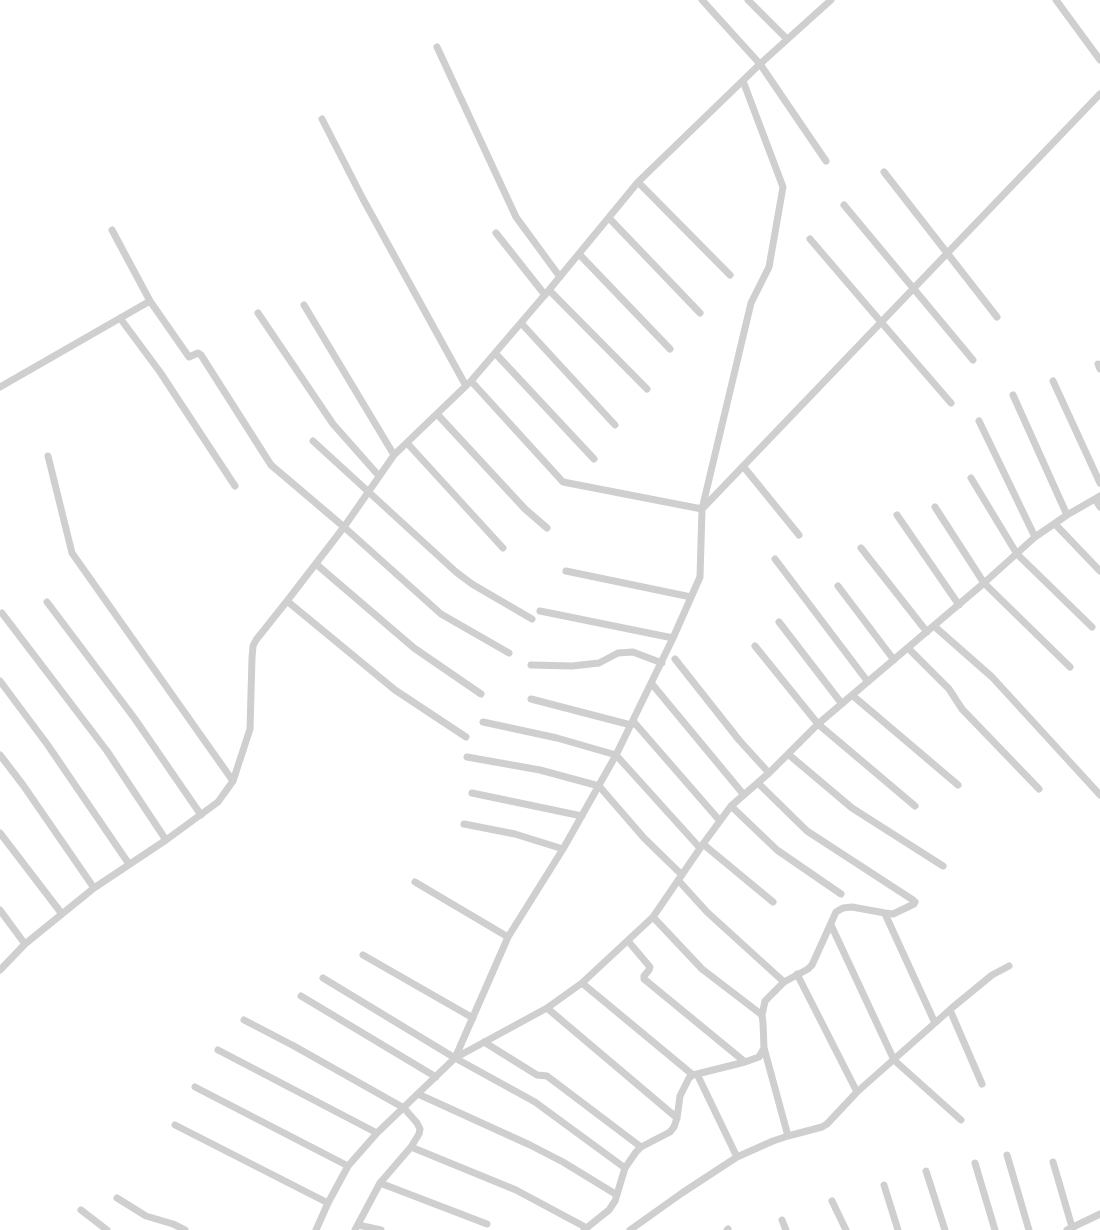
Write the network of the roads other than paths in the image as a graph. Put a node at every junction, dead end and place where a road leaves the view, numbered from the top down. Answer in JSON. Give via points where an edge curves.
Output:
{"nodes":[{"id":1,"x":702,"y":0,"type":"edge"},
{"id":2,"x":748,"y":0,"type":"edge"},
{"id":3,"x":831,"y":0,"type":"edge"},
{"id":4,"x":1056,"y":0,"type":"edge"},
{"id":5,"x":786,"y":40,"type":"junction"},
{"id":6,"x":438,"y":47,"type":"dead end"},
{"id":7,"x":1100,"y":60,"type":"edge"},
{"id":8,"x":760,"y":64,"type":"junction"},
{"id":9,"x":743,"y":81,"type":"junction"},
{"id":10,"x":1100,"y":94,"type":"edge"},
{"id":11,"x":322,"y":119,"type":"dead end"},
{"id":12,"x":826,"y":161,"type":"dead end"},
{"id":13,"x":884,"y":172,"type":"dead end"},
{"id":14,"x":638,"y":182,"type":"junction"},
{"id":15,"x":844,"y":205,"type":"dead end"},
{"id":16,"x":609,"y":218,"type":"junction"},
{"id":17,"x":112,"y":230,"type":"dead end"},
{"id":18,"x":496,"y":233,"type":"dead end"},
{"id":19,"x":810,"y":239,"type":"dead end"},
{"id":20,"x":579,"y":254,"type":"junction"},
{"id":21,"x":946,"y":254,"type":"junction"},
{"id":22,"x":730,"y":275,"type":"dead end"},
{"id":23,"x":560,"y":276,"type":"junction"},
{"id":24,"x":914,"y":288,"type":"junction"},
{"id":25,"x":547,"y":293,"type":"junction"},
{"id":26,"x":150,"y":300,"type":"junction"},
{"id":27,"x":304,"y":305,"type":"dead end"},
{"id":28,"x":258,"y":313,"type":"dead end"},
{"id":29,"x":700,"y":313,"type":"dead end"},
{"id":30,"x":997,"y":317,"type":"dead end"},
{"id":31,"x":120,"y":318,"type":"junction"},
{"id":32,"x":881,"y":322,"type":"junction"},
{"id":33,"x":521,"y":323,"type":"junction"},
{"id":34,"x":670,"y":349,"type":"dead end"},
{"id":35,"x":495,"y":353,"type":"junction"},
{"id":36,"x":973,"y":360,"type":"dead end"},
{"id":37,"x":1053,"y":381,"type":"dead end"},
{"id":38,"x":469,"y":384,"type":"junction"},
{"id":39,"x":0,"y":387,"type":"edge"},
{"id":40,"x":646,"y":389,"type":"dead end"},
{"id":41,"x":1013,"y":395,"type":"dead end"},
{"id":42,"x":951,"y":403,"type":"dead end"},
{"id":43,"x":437,"y":414,"type":"junction"},
{"id":44,"x":979,"y":421,"type":"dead end"},
{"id":45,"x":615,"y":425,"type":"dead end"},
{"id":46,"x":313,"y":441,"type":"dead end"},
{"id":47,"x":407,"y":443,"type":"junction"},
{"id":48,"x":394,"y":455,"type":"junction"},
{"id":49,"x":48,"y":456,"type":"dead end"},
{"id":50,"x":594,"y":459,"type":"dead end"},
{"id":51,"x":743,"y":466,"type":"junction"},
{"id":52,"x":379,"y":476,"type":"junction"},
{"id":53,"x":971,"y":478,"type":"dead end"},
{"id":54,"x":1100,"y":483,"type":"edge"},
{"id":55,"x":235,"y":486,"type":"dead end"},
{"id":56,"x":368,"y":492,"type":"junction"},
{"id":57,"x":1097,"y":498,"type":"edge"},
{"id":58,"x":935,"y":507,"type":"dead end"},
{"id":59,"x":1100,"y":507,"type":"edge"},
{"id":60,"x":702,"y":509,"type":"junction"},
{"id":61,"x":897,"y":515,"type":"dead end"},
{"id":62,"x":1067,"y":515,"type":"junction"},
{"id":63,"x":1055,"y":524,"type":"junction"},
{"id":64,"x":344,"y":527,"type":"junction"},
{"id":65,"x":548,"y":528,"type":"dead end"},
{"id":66,"x":799,"y":535,"type":"dead end"},
{"id":67,"x":1035,"y":537,"type":"junction"},
{"id":68,"x":503,"y":548,"type":"dead end"},
{"id":69,"x":861,"y":548,"type":"dead end"},
{"id":70,"x":1017,"y":554,"type":"junction"},
{"id":71,"x":775,"y":559,"type":"dead end"},
{"id":72,"x":316,"y":564,"type":"junction"},
{"id":73,"x":566,"y":571,"type":"dead end"},
{"id":74,"x":1100,"y":571,"type":"edge"},
{"id":75,"x":984,"y":583,"type":"junction"},
{"id":76,"x":838,"y":586,"type":"dead end"},
{"id":77,"x":692,"y":597,"type":"junction"},
{"id":78,"x":287,"y":601,"type":"junction"},
{"id":79,"x":47,"y":602,"type":"dead end"},
{"id":80,"x":958,"y":605,"type":"junction"},
{"id":81,"x":540,"y":611,"type":"dead end"},
{"id":82,"x":2,"y":613,"type":"dead end"},
{"id":83,"x":532,"y":619,"type":"dead end"},
{"id":84,"x":779,"y":622,"type":"dead end"},
{"id":85,"x":934,"y":626,"type":"junction"},
{"id":86,"x":1092,"y":627,"type":"dead end"},
{"id":87,"x":927,"y":632,"type":"junction"},
{"id":88,"x":673,"y":638,"type":"junction"},
{"id":89,"x":755,"y":646,"type":"dead end"},
{"id":90,"x":908,"y":648,"type":"junction"},
{"id":91,"x":509,"y":652,"type":"dead end"},
{"id":92,"x":675,"y":659,"type":"dead end"},
{"id":93,"x":894,"y":660,"type":"junction"},
{"id":94,"x":662,"y":663,"type":"junction"},
{"id":95,"x":531,"y":665,"type":"dead end"},
{"id":96,"x":1070,"y":667,"type":"dead end"},
{"id":97,"x":0,"y":681,"type":"edge"},
{"id":98,"x":868,"y":682,"type":"junction"},
{"id":99,"x":652,"y":684,"type":"junction"},
{"id":100,"x":481,"y":694,"type":"dead end"},
{"id":101,"x":852,"y":695,"type":"junction"},
{"id":102,"x":531,"y":698,"type":"dead end"},
{"id":103,"x":842,"y":704,"type":"junction"},
{"id":104,"x":483,"y":722,"type":"dead end"},
{"id":105,"x":632,"y":723,"type":"junction"},
{"id":106,"x":818,"y":724,"type":"junction"},
{"id":107,"x":466,"y":737,"type":"dead end"},
{"id":108,"x":0,"y":754,"type":"edge"},
{"id":109,"x":788,"y":754,"type":"junction"},
{"id":110,"x":616,"y":755,"type":"junction"},
{"id":111,"x":467,"y":757,"type":"dead end"},
{"id":112,"x":769,"y":773,"type":"junction"},
{"id":113,"x":233,"y":781,"type":"junction"},
{"id":114,"x":758,"y":783,"type":"junction"},
{"id":115,"x":958,"y":785,"type":"dead end"},
{"id":116,"x":599,"y":786,"type":"junction"},
{"id":117,"x":1039,"y":789,"type":"dead end"},
{"id":118,"x":472,"y":793,"type":"dead end"},
{"id":119,"x":744,"y":795,"type":"junction"},
{"id":120,"x":1100,"y":795,"type":"edge"},
{"id":121,"x":731,"y":806,"type":"junction"},
{"id":122,"x":915,"y":806,"type":"dead end"},
{"id":123,"x":201,"y":815,"type":"junction"},
{"id":124,"x":582,"y":816,"type":"junction"},
{"id":125,"x":720,"y":821,"type":"junction"},
{"id":126,"x":464,"y":824,"type":"dead end"},
{"id":127,"x":0,"y":833,"type":"edge"},
{"id":128,"x":166,"y":840,"type":"junction"},
{"id":129,"x":702,"y":846,"type":"junction"},
{"id":130,"x":563,"y":849,"type":"junction"},
{"id":131,"x":129,"y":864,"type":"junction"},
{"id":132,"x":943,"y":866,"type":"dead end"},
{"id":133,"x":680,"y":877,"type":"junction"},
{"id":134,"x":415,"y":882,"type":"dead end"},
{"id":135,"x":94,"y":888,"type":"junction"},
{"id":136,"x":841,"y":894,"type":"dead end"},
{"id":137,"x":773,"y":902,"type":"dead end"},
{"id":138,"x":0,"y":910,"type":"edge"},
{"id":139,"x":62,"y":914,"type":"junction"},
{"id":140,"x":886,"y":916,"type":"dead end"},
{"id":141,"x":653,"y":917,"type":"junction"},
{"id":142,"x":831,"y":925,"type":"junction"},
{"id":143,"x":508,"y":937,"type":"junction"},
{"id":144,"x":628,"y":941,"type":"junction"},
{"id":145,"x":25,"y":944,"type":"junction"},
{"id":146,"x":363,"y":955,"type":"dead end"},
{"id":147,"x":1009,"y":966,"type":"dead end"},
{"id":148,"x":0,"y":970,"type":"edge"},
{"id":149,"x":797,"y":974,"type":"junction"},
{"id":150,"x":322,"y":978,"type":"dead end"},
{"id":151,"x":784,"y":982,"type":"junction"},
{"id":152,"x":582,"y":983,"type":"junction"},
{"id":153,"x":301,"y":996,"type":"dead end"},
{"id":154,"x":547,"y":1008,"type":"junction"},
{"id":155,"x":950,"y":1010,"type":"junction"},
{"id":156,"x":762,"y":1015,"type":"junction"},
{"id":157,"x":473,"y":1018,"type":"junction"},
{"id":158,"x":244,"y":1020,"type":"dead end"},
{"id":159,"x":935,"y":1023,"type":"junction"},
{"id":160,"x":484,"y":1042,"type":"junction"},
{"id":161,"x":764,"y":1048,"type":"junction"},
{"id":162,"x":218,"y":1050,"type":"dead end"},
{"id":163,"x":455,"y":1058,"type":"junction"},
{"id":164,"x":894,"y":1060,"type":"junction"},
{"id":165,"x":745,"y":1062,"type":"junction"},
{"id":166,"x":695,"y":1074,"type":"junction"},
{"id":167,"x":436,"y":1076,"type":"junction"},
{"id":168,"x":982,"y":1084,"type":"dead end"},
{"id":169,"x":196,"y":1087,"type":"dead end"},
{"id":170,"x":857,"y":1092,"type":"junction"},
{"id":171,"x":418,"y":1094,"type":"junction"},
{"id":172,"x":404,"y":1108,"type":"junction"},
{"id":173,"x":677,"y":1118,"type":"junction"},
{"id":174,"x":961,"y":1120,"type":"dead end"},
{"id":175,"x":176,"y":1125,"type":"dead end"},
{"id":176,"x":377,"y":1133,"type":"junction"},
{"id":177,"x":788,"y":1136,"type":"junction"},
{"id":178,"x":412,"y":1147,"type":"junction"},
{"id":179,"x":641,"y":1147,"type":"junction"},
{"id":180,"x":1008,"y":1155,"type":"dead end"},
{"id":181,"x":737,"y":1157,"type":"junction"},
{"id":182,"x":1053,"y":1162,"type":"dead end"},
{"id":183,"x":975,"y":1163,"type":"dead end"},
{"id":184,"x":348,"y":1166,"type":"junction"},
{"id":185,"x":625,"y":1168,"type":"junction"},
{"id":186,"x":926,"y":1171,"type":"dead end"},
{"id":187,"x":380,"y":1183,"type":"junction"},
{"id":188,"x":884,"y":1185,"type":"dead end"},
{"id":189,"x":616,"y":1195,"type":"junction"},
{"id":190,"x":117,"y":1198,"type":"dead end"},
{"id":191,"x":832,"y":1201,"type":"dead end"},
{"id":192,"x":328,"y":1203,"type":"junction"},
{"id":193,"x":81,"y":1210,"type":"dead end"},
{"id":194,"x":1100,"y":1214,"type":"edge"},
{"id":195,"x":782,"y":1220,"type":"dead end"},
{"id":196,"x":487,"y":1224,"type":"dead end"},
{"id":197,"x":356,"y":1227,"type":"edge"},
{"id":198,"x":586,"y":1229,"type":"edge"},
{"id":199,"x":1069,"y":1229,"type":"edge"},
{"id":200,"x":108,"y":1230,"type":"edge"},
{"id":201,"x":185,"y":1230,"type":"edge"},
{"id":202,"x":316,"y":1230,"type":"edge"},
{"id":203,"x":380,"y":1230,"type":"edge"},
{"id":204,"x":630,"y":1230,"type":"edge"},
{"id":205,"x":786,"y":1230,"type":"edge"},
{"id":206,"x":846,"y":1230,"type":"edge"},
{"id":207,"x":898,"y":1230,"type":"edge"},
{"id":208,"x":945,"y":1230,"type":"edge"},
{"id":209,"x":995,"y":1230,"type":"edge"},
{"id":210,"x":1029,"y":1230,"type":"edge"}],
"edges":[{"from":1,"to":8,"type":"street"},
{"from":2,"to":5,"type":"street"},
{"from":3,"to":5,"type":"street"},
{"from":4,"to":7,"type":"street"},
{"from":5,"to":8,"type":"street"},
{"from":6,"to":23,"type":"street","via":[[516,217]]},
{"from":8,"to":9,"type":"street"},
{"from":8,"to":12,"type":"street"},
{"from":9,"to":14,"type":"street"},
{"from":9,"to":60,"type":"street","via":[[783,187],[769,267],[751,303]]},
{"from":10,"to":21,"type":"street"},
{"from":11,"to":38,"type":"street","via":[[363,199]]},
{"from":13,"to":21,"type":"street"},
{"from":14,"to":16,"type":"street"},
{"from":14,"to":22,"type":"street"},
{"from":15,"to":24,"type":"street"},
{"from":16,"to":20,"type":"street"},
{"from":16,"to":29,"type":"street"},
{"from":17,"to":26,"type":"street"},
{"from":18,"to":25,"type":"street"},
{"from":19,"to":32,"type":"street"},
{"from":20,"to":23,"type":"street"},
{"from":20,"to":34,"type":"street"},
{"from":21,"to":24,"type":"street"},
{"from":21,"to":30,"type":"street"},
{"from":23,"to":25,"type":"street"},
{"from":24,"to":32,"type":"street"},
{"from":24,"to":36,"type":"street"},
{"from":25,"to":33,"type":"street"},
{"from":25,"to":40,"type":"street"},
{"from":26,"to":31,"type":"street"},
{"from":26,"to":64,"type":"street","via":[[189,357],[198,353],[201,355],[271,465]]},
{"from":27,"to":48,"type":"street"},
{"from":28,"to":52,"type":"street","via":[[333,424]]},
{"from":31,"to":39,"type":"street"},
{"from":31,"to":55,"type":"street","via":[[160,372]]},
{"from":32,"to":42,"type":"street"},
{"from":32,"to":51,"type":"street"},
{"from":33,"to":35,"type":"street"},
{"from":33,"to":45,"type":"street"},
{"from":35,"to":38,"type":"street"},
{"from":35,"to":50,"type":"street"},
{"from":37,"to":54,"type":"street"},
{"from":38,"to":43,"type":"street"},
{"from":38,"to":60,"type":"street","via":[[563,482]]},
{"from":41,"to":62,"type":"street"},
{"from":43,"to":47,"type":"street"},
{"from":43,"to":65,"type":"street","via":[[525,509]]},
{"from":44,"to":67,"type":"street"},
{"from":46,"to":56,"type":"street"},
{"from":47,"to":48,"type":"street"},
{"from":47,"to":68,"type":"street"},
{"from":48,"to":52,"type":"street"},
{"from":49,"to":113,"type":"street","via":[[72,553]]},
{"from":51,"to":60,"type":"street"},
{"from":51,"to":66,"type":"street"},
{"from":52,"to":56,"type":"street"},
{"from":53,"to":70,"type":"street"},
{"from":56,"to":64,"type":"street"},
{"from":56,"to":83,"type":"street","via":[[456,572]]},
{"from":57,"to":59,"type":"street"},
{"from":57,"to":62,"type":"street"},
{"from":58,"to":75,"type":"street"},
{"from":60,"to":77,"type":"street","via":[[700,577]]},
{"from":61,"to":80,"type":"street"},
{"from":62,"to":63,"type":"street"},
{"from":63,"to":67,"type":"street"},
{"from":63,"to":74,"type":"street"},
{"from":64,"to":72,"type":"street"},
{"from":64,"to":91,"type":"street","via":[[441,614]]},
{"from":67,"to":70,"type":"street"},
{"from":69,"to":87,"type":"street"},
{"from":70,"to":75,"type":"street"},
{"from":70,"to":86,"type":"street"},
{"from":71,"to":98,"type":"street"},
{"from":72,"to":78,"type":"street"},
{"from":72,"to":100,"type":"street","via":[[414,648]]},
{"from":73,"to":77,"type":"street"},
{"from":75,"to":80,"type":"street"},
{"from":75,"to":96,"type":"street"},
{"from":76,"to":93,"type":"street"},
{"from":77,"to":88,"type":"street"},
{"from":78,"to":107,"type":"street","via":[[395,690]]},
{"from":78,"to":113,"type":"street","via":[[253,646],[250,729]]},
{"from":79,"to":123,"type":"street","via":[[135,719]]},
{"from":80,"to":85,"type":"street"},
{"from":81,"to":88,"type":"street"},
{"from":82,"to":128,"type":"street","via":[[107,751]]},
{"from":84,"to":103,"type":"street"},
{"from":85,"to":87,"type":"street"},
{"from":85,"to":120,"type":"street","via":[[992,677]]},
{"from":87,"to":90,"type":"street"},
{"from":88,"to":94,"type":"street"},
{"from":89,"to":106,"type":"street"},
{"from":90,"to":93,"type":"street"},
{"from":90,"to":117,"type":"street","via":[[949,689],[962,709]]},
{"from":92,"to":112,"type":"street","via":[[739,740]]},
{"from":93,"to":98,"type":"street"},
{"from":94,"to":95,"type":"street","via":[[633,652],[618,653],[599,663],[585,665]]},
{"from":94,"to":99,"type":"street"},
{"from":97,"to":131,"type":"street","via":[[47,744]]},
{"from":98,"to":101,"type":"street"},
{"from":99,"to":105,"type":"street"},
{"from":99,"to":119,"type":"street"},
{"from":101,"to":103,"type":"street"},
{"from":101,"to":115,"type":"street"},
{"from":102,"to":105,"type":"street"},
{"from":103,"to":106,"type":"street"},
{"from":104,"to":110,"type":"street","via":[[557,738]]},
{"from":105,"to":110,"type":"street"},
{"from":105,"to":125,"type":"street"},
{"from":106,"to":109,"type":"street"},
{"from":106,"to":122,"type":"street"},
{"from":108,"to":135,"type":"street"},
{"from":109,"to":112,"type":"street"},
{"from":109,"to":132,"type":"street","via":[[852,808]]},
{"from":110,"to":116,"type":"street"},
{"from":110,"to":129,"type":"street"},
{"from":111,"to":116,"type":"street","via":[[540,770]]},
{"from":112,"to":114,"type":"street"},
{"from":113,"to":123,"type":"street","via":[[218,802]]},
{"from":114,"to":119,"type":"street"},
{"from":114,"to":142,"type":"street","via":[[807,831],[914,901],[914,904],[892,914],[852,907],[843,908],[836,912]]},
{"from":116,"to":124,"type":"street"},
{"from":116,"to":133,"type":"street"},
{"from":118,"to":124,"type":"street"},
{"from":119,"to":121,"type":"street"},
{"from":121,"to":125,"type":"street"},
{"from":121,"to":136,"type":"street","via":[[777,850]]},
{"from":123,"to":128,"type":"street"},
{"from":124,"to":130,"type":"street"},
{"from":125,"to":129,"type":"street"},
{"from":126,"to":130,"type":"street","via":[[515,834]]},
{"from":127,"to":139,"type":"street"},
{"from":128,"to":131,"type":"street"},
{"from":129,"to":133,"type":"street"},
{"from":129,"to":137,"type":"street"},
{"from":130,"to":143,"type":"street"},
{"from":131,"to":135,"type":"street"},
{"from":133,"to":141,"type":"street"},
{"from":133,"to":151,"type":"street","via":[[707,912]]},
{"from":134,"to":143,"type":"street"},
{"from":135,"to":139,"type":"street"},
{"from":138,"to":145,"type":"street"},
{"from":139,"to":145,"type":"street"},
{"from":140,"to":159,"type":"street"},
{"from":141,"to":144,"type":"street"},
{"from":141,"to":156,"type":"street","via":[[702,969]]},
{"from":142,"to":149,"type":"street","via":[[812,965]]},
{"from":142,"to":164,"type":"street"},
{"from":143,"to":157,"type":"street"},
{"from":144,"to":152,"type":"street"},
{"from":144,"to":165,"type":"street","via":[[650,967],[644,979]]},
{"from":145,"to":148,"type":"street"},
{"from":146,"to":157,"type":"street"},
{"from":147,"to":155,"type":"street","via":[[992,975]]},
{"from":149,"to":151,"type":"street"},
{"from":149,"to":170,"type":"street"},
{"from":150,"to":163,"type":"street"},
{"from":151,"to":156,"type":"street","via":[[765,1001]]},
{"from":152,"to":154,"type":"street"},
{"from":152,"to":166,"type":"street"},
{"from":153,"to":167,"type":"street"},
{"from":154,"to":160,"type":"street"},
{"from":154,"to":173,"type":"street"},
{"from":155,"to":159,"type":"street"},
{"from":155,"to":168,"type":"street"},
{"from":156,"to":161,"type":"street"},
{"from":157,"to":163,"type":"street"},
{"from":158,"to":172,"type":"street"},
{"from":159,"to":164,"type":"street"},
{"from":160,"to":163,"type":"street"},
{"from":160,"to":179,"type":"street","via":[[537,1075],[547,1076]]},
{"from":161,"to":165,"type":"street","via":[[759,1057]]},
{"from":161,"to":177,"type":"street"},
{"from":162,"to":176,"type":"street"},
{"from":163,"to":167,"type":"street"},
{"from":163,"to":185,"type":"street","via":[[535,1102]]},
{"from":164,"to":170,"type":"street"},
{"from":164,"to":174,"type":"street"},
{"from":165,"to":166,"type":"street"},
{"from":166,"to":173,"type":"street","via":[[689,1078],[680,1096]]},
{"from":166,"to":181,"type":"street"},
{"from":167,"to":171,"type":"street"},
{"from":169,"to":184,"type":"street"},
{"from":170,"to":177,"type":"street","via":[[827,1124]]},
{"from":171,"to":172,"type":"street"},
{"from":171,"to":189,"type":"street","via":[[530,1145]]},
{"from":172,"to":176,"type":"street"},
{"from":172,"to":178,"type":"street","via":[[420,1129]]},
{"from":173,"to":179,"type":"street","via":[[670,1132]]},
{"from":175,"to":192,"type":"street"},
{"from":176,"to":184,"type":"street"},
{"from":177,"to":181,"type":"street"},
{"from":178,"to":187,"type":"street"},
{"from":178,"to":198,"type":"street","via":[[516,1190]]},
{"from":179,"to":185,"type":"street"},
{"from":180,"to":210,"type":"street"},
{"from":181,"to":204,"type":"street"},
{"from":182,"to":199,"type":"street"},
{"from":183,"to":209,"type":"street"},
{"from":184,"to":192,"type":"street"},
{"from":185,"to":189,"type":"street"},
{"from":186,"to":208,"type":"street"},
{"from":187,"to":196,"type":"street"},
{"from":187,"to":197,"type":"street"},
{"from":188,"to":207,"type":"street"},
{"from":189,"to":198,"type":"street","via":[[609,1210]]},
{"from":190,"to":201,"type":"street","via":[[146,1216]]},
{"from":191,"to":206,"type":"street"},
{"from":192,"to":202,"type":"street"},
{"from":193,"to":200,"type":"street"},
{"from":194,"to":199,"type":"street"},
{"from":195,"to":205,"type":"street"},
{"from":197,"to":203,"type":"street"}]}
